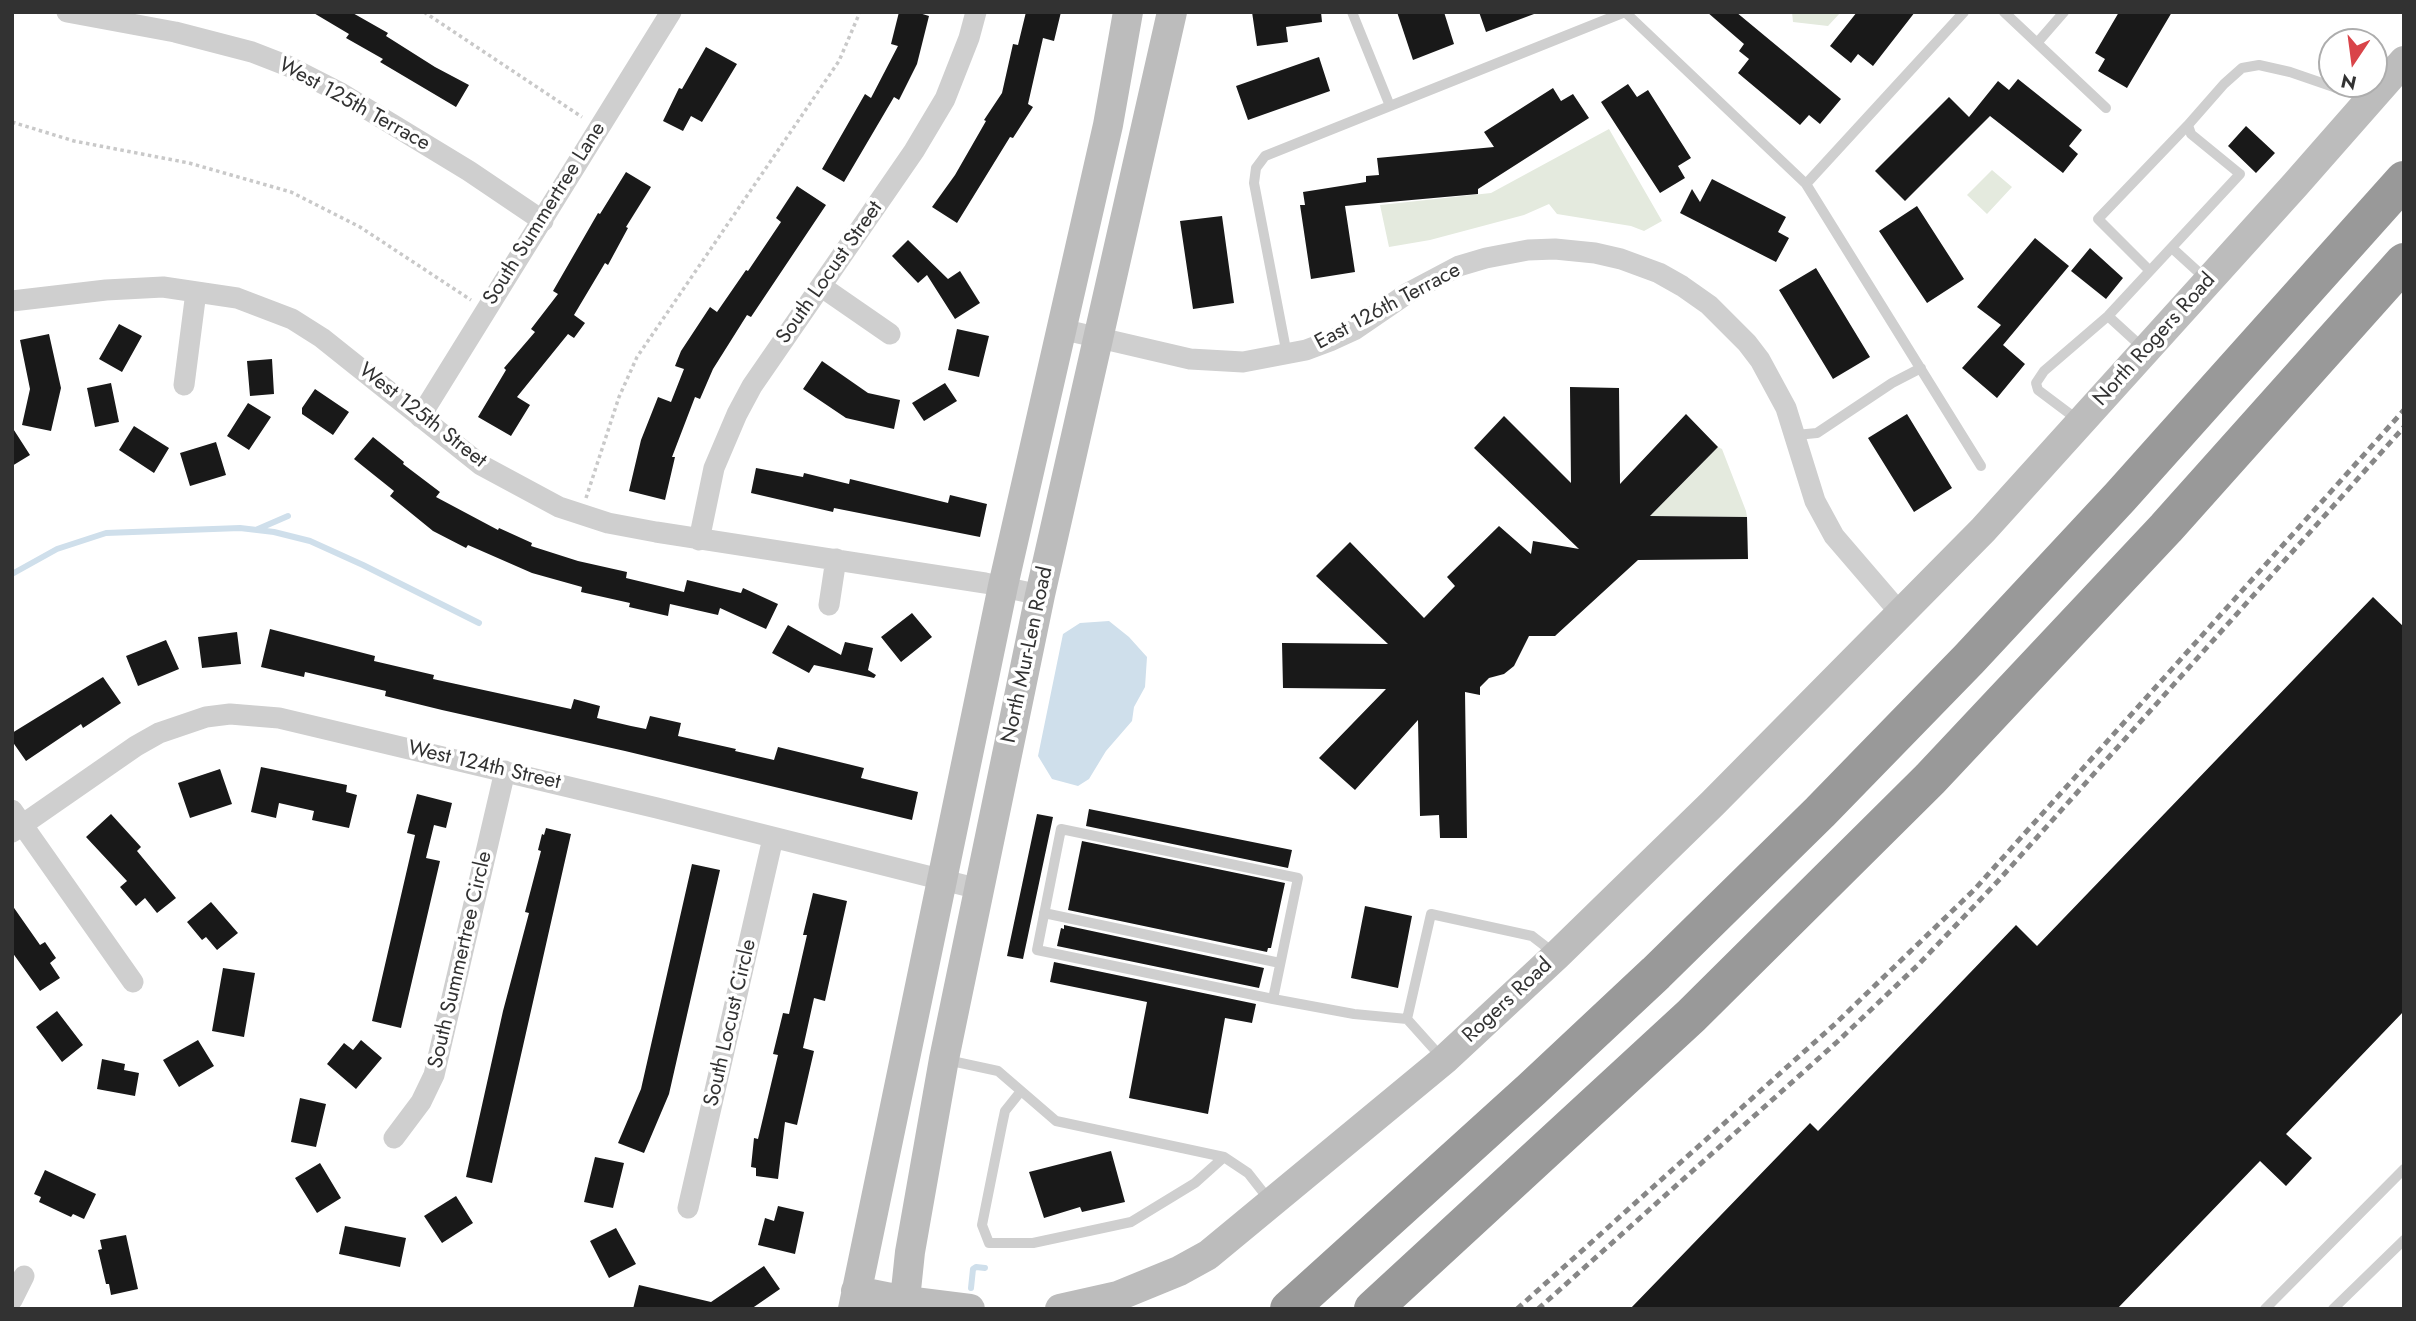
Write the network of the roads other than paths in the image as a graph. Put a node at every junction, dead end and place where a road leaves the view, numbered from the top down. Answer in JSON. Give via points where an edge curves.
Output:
{"nodes":[{"id":1,"x":67,"y":12,"type":"edge"},
{"id":2,"x":976,"y":12,"type":"edge"},
{"id":3,"x":1128,"y":12,"type":"edge"},
{"id":4,"x":1172,"y":12,"type":"edge"},
{"id":5,"x":1352,"y":12,"type":"edge"},
{"id":6,"x":1625,"y":12,"type":"edge"},
{"id":7,"x":1964,"y":12,"type":"edge"},
{"id":8,"x":2004,"y":12,"type":"edge"},
{"id":9,"x":2064,"y":12,"type":"edge"},
{"id":10,"x":662,"y":15,"type":"edge"},
{"id":11,"x":2037,"y":43,"type":"junction"},
{"id":12,"x":2404,"y":61,"type":"edge"},
{"id":13,"x":2368,"y":102,"type":"junction"},
{"id":14,"x":1390,"y":106,"type":"junction"},
{"id":15,"x":2106,"y":108,"type":"dead end"},
{"id":16,"x":2188,"y":125,"type":"junction"},
{"id":17,"x":2404,"y":180,"type":"edge"},
{"id":18,"x":1806,"y":184,"type":"junction"},
{"id":19,"x":543,"y":220,"type":"junction"},
{"id":20,"x":2172,"y":248,"type":"junction"},
{"id":21,"x":2404,"y":262,"type":"edge"},
{"id":22,"x":2150,"y":271,"type":"junction"},
{"id":23,"x":2208,"y":281,"type":"junction"},
{"id":24,"x":822,"y":287,"type":"junction"},
{"id":25,"x":196,"y":292,"type":"junction"},
{"id":26,"x":12,"y":301,"type":"edge"},
{"id":27,"x":2108,"y":316,"type":"junction"},
{"id":28,"x":1061,"y":329,"type":"junction"},
{"id":29,"x":890,"y":334,"type":"dead end"},
{"id":30,"x":1099,"y":337,"type":"junction"},
{"id":31,"x":2145,"y":350,"type":"junction"},
{"id":32,"x":1287,"y":355,"type":"junction"},
{"id":33,"x":1920,"y":368,"type":"junction"},
{"id":34,"x":184,"y":385,"type":"dead end"},
{"id":35,"x":420,"y":417,"type":"junction"},
{"id":36,"x":2080,"y":422,"type":"junction"},
{"id":37,"x":1796,"y":435,"type":"junction"},
{"id":38,"x":1981,"y":466,"type":"dead end"},
{"id":39,"x":699,"y":540,"type":"junction"},
{"id":40,"x":836,"y":559,"type":"junction"},
{"id":41,"x":1003,"y":586,"type":"junction"},
{"id":42,"x":1040,"y":595,"type":"junction"},
{"id":43,"x":829,"y":605,"type":"dead end"},
{"id":44,"x":1901,"y":614,"type":"junction"},
{"id":45,"x":505,"y":771,"type":"junction"},
{"id":46,"x":16,"y":822,"type":"edge"},
{"id":47,"x":773,"y":838,"type":"junction"},
{"id":48,"x":942,"y":880,"type":"junction"},
{"id":49,"x":979,"y":888,"type":"junction"},
{"id":50,"x":1044,"y":914,"type":"junction"},
{"id":51,"x":1557,"y":955,"type":"junction"},
{"id":52,"x":1280,"y":963,"type":"junction"},
{"id":53,"x":133,"y":982,"type":"dead end"},
{"id":54,"x":1273,"y":999,"type":"junction"},
{"id":55,"x":1407,"y":1019,"type":"junction"},
{"id":56,"x":944,"y":1059,"type":"junction"},
{"id":57,"x":1444,"y":1060,"type":"junction"},
{"id":58,"x":1021,"y":1091,"type":"junction"},
{"id":59,"x":394,"y":1138,"type":"dead end"},
{"id":60,"x":1224,"y":1157,"type":"junction"},
{"id":61,"x":2404,"y":1169,"type":"edge"},
{"id":62,"x":1271,"y":1202,"type":"junction"},
{"id":63,"x":688,"y":1208,"type":"dead end"},
{"id":64,"x":2404,"y":1240,"type":"edge"},
{"id":65,"x":24,"y":1276,"type":"dead end"},
{"id":66,"x":12,"y":1300,"type":"edge"},
{"id":67,"x":854,"y":1300,"type":"edge"},
{"id":68,"x":905,"y":1305,"type":"edge"},
{"id":69,"x":970,"y":1309,"type":"edge"},
{"id":70,"x":1060,"y":1309,"type":"edge"},
{"id":71,"x":1289,"y":1309,"type":"edge"},
{"id":72,"x":1373,"y":1309,"type":"edge"},
{"id":73,"x":2265,"y":1309,"type":"edge"},
{"id":74,"x":2333,"y":1309,"type":"edge"}],
"edges":[{"from":1,"to":19,"type":"street","name":"West 125th Terrace","via":[[175,32],[288,66],[469,170]]},
{"from":2,"to":24,"type":"street","name":"South Locust Street","via":[[944,99]]},
{"from":3,"to":28,"type":"main road","name":"North Mur-Len Road","via":[[1108,125]]},
{"from":4,"to":30,"type":"main road","name":"North Mur-Len Road"},
{"from":5,"to":14,"type":"lane"},
{"from":6,"to":14,"type":"lane"},
{"from":6,"to":18,"type":"lane"},
{"from":7,"to":18,"type":"lane"},
{"from":8,"to":11,"type":"lane"},
{"from":9,"to":11,"type":"lane"},
{"from":10,"to":19,"type":"street","name":"South Summertree Lane"},
{"from":11,"to":15,"type":"lane"},
{"from":12,"to":13,"type":"main road","name":"North Rogers Road"},
{"from":13,"to":16,"type":"lane","via":[[2259,65],[2242,68]]},
{"from":13,"to":23,"type":"main road","name":"North Rogers Road"},
{"from":14,"to":32,"type":"lane","via":[[1265,156],[1256,168],[1254,183]]},
{"from":16,"to":20,"type":"lane","via":[[2191,134],[2240,174]]},
{"from":16,"to":22,"type":"lane","via":[[2098,219]]},
{"from":17,"to":71,"type":"highway","via":[[2120,497],[1829,802],[1618,1009]]},
{"from":18,"to":33,"type":"lane"},
{"from":19,"to":35,"type":"street","name":"South Summertree Lane"},
{"from":20,"to":22,"type":"lane"},
{"from":20,"to":23,"type":"lane"},
{"from":21,"to":72,"type":"highway","via":[[2157,538],[1930,779],[1691,1016]]},
{"from":22,"to":27,"type":"lane"},
{"from":23,"to":31,"type":"main road","name":"North Rogers Road"},
{"from":24,"to":29,"type":"street"},
{"from":24,"to":39,"type":"street","name":"South Locust Street","via":[[737,414],[715,468]]},
{"from":25,"to":26,"type":"street","name":"West 125th Street","via":[[140,287]]},
{"from":25,"to":34,"type":"street"},
{"from":25,"to":35,"type":"street","name":"West 125th Street","via":[[237,298],[292,319]]},
{"from":27,"to":31,"type":"lane"},
{"from":27,"to":36,"type":"lane","via":[[2036,383],[2038,390]]},
{"from":28,"to":30,"type":"street","name":"East 126th Terrace"},
{"from":28,"to":41,"type":"main road","name":"North Mur-Len Road"},
{"from":30,"to":32,"type":"street","name":"East 126th Terrace","via":[[1217,362]]},
{"from":30,"to":42,"type":"main road","name":"North Mur-Len Road"},
{"from":31,"to":36,"type":"main road","name":"North Rogers Road"},
{"from":32,"to":37,"type":"street","name":"East 126th Terrace","via":[[1354,330],[1459,266],[1528,250],[1595,253],[1659,273],[1728,322],[1760,360]]},
{"from":33,"to":37,"type":"lane","via":[[1817,433]]},
{"from":33,"to":38,"type":"lane"},
{"from":35,"to":39,"type":"street","name":"West 125th Street","via":[[481,465],[559,507],[608,523]]},
{"from":36,"to":44,"type":"main road","name":"North Rogers Road"},
{"from":37,"to":44,"type":"street","name":"East 126th Terrace","via":[[1815,500],[1835,536]]},
{"from":39,"to":40,"type":"street","name":"West 125th Street"},
{"from":40,"to":41,"type":"street","name":"West 125th Street"},
{"from":40,"to":43,"type":"street"},
{"from":41,"to":42,"type":"street","name":"West 125th Street"},
{"from":41,"to":48,"type":"main road","name":"North Mur-Len Road"},
{"from":42,"to":49,"type":"main road","name":"North Mur-Len Road"},
{"from":44,"to":51,"type":"main road","name":"Rogers Road"},
{"from":45,"to":46,"type":"street","name":"West 124th Street","via":[[279,718],[230,714],[159,733]]},
{"from":45,"to":47,"type":"street","name":"West 124th Street"},
{"from":45,"to":59,"type":"street","name":"South Summertree Circle","via":[[434,1075]]},
{"from":46,"to":53,"type":"street"},
{"from":47,"to":48,"type":"street","name":"West 124th Street"},
{"from":47,"to":63,"type":"street","name":"South Locust Circle"},
{"from":48,"to":49,"type":"street","name":"West 124th Street"},
{"from":48,"to":67,"type":"main road","name":"North Mur-Len Road"},
{"from":49,"to":56,"type":"main road","name":"North Mur-Len Road"},
{"from":50,"to":52,"type":"lane"},
{"from":50,"to":52,"type":"lane","via":[[1061,829],[1298,878]]},
{"from":50,"to":54,"type":"lane","via":[[1037,950]]},
{"from":51,"to":55,"type":"lane","via":[[1532,936],[1431,914]]},
{"from":51,"to":57,"type":"main road","name":"Rogers Road"},
{"from":52,"to":54,"type":"lane"},
{"from":54,"to":55,"type":"lane"},
{"from":55,"to":57,"type":"lane"},
{"from":56,"to":58,"type":"lane","via":[[998,1071]]},
{"from":56,"to":68,"type":"main road","name":"North Mur-Len Road"},
{"from":57,"to":62,"type":"main road","name":"Rogers Road"},
{"from":58,"to":60,"type":"lane","via":[[1056,1121]]},
{"from":58,"to":60,"type":"lane","via":[[1005,1111],[982,1225],[989,1242],[1034,1243],[1131,1222],[1195,1183]]},
{"from":60,"to":62,"type":"lane","via":[[1248,1173]]},
{"from":61,"to":73,"type":"lane"},
{"from":62,"to":70,"type":"main road","name":"Rogers Road","via":[[1233,1237],[1179,1271],[1118,1296]]},
{"from":64,"to":74,"type":"lane"},
{"from":65,"to":66,"type":"street"},
{"from":67,"to":68,"type":"main road"},
{"from":68,"to":69,"type":"main road"}]}
